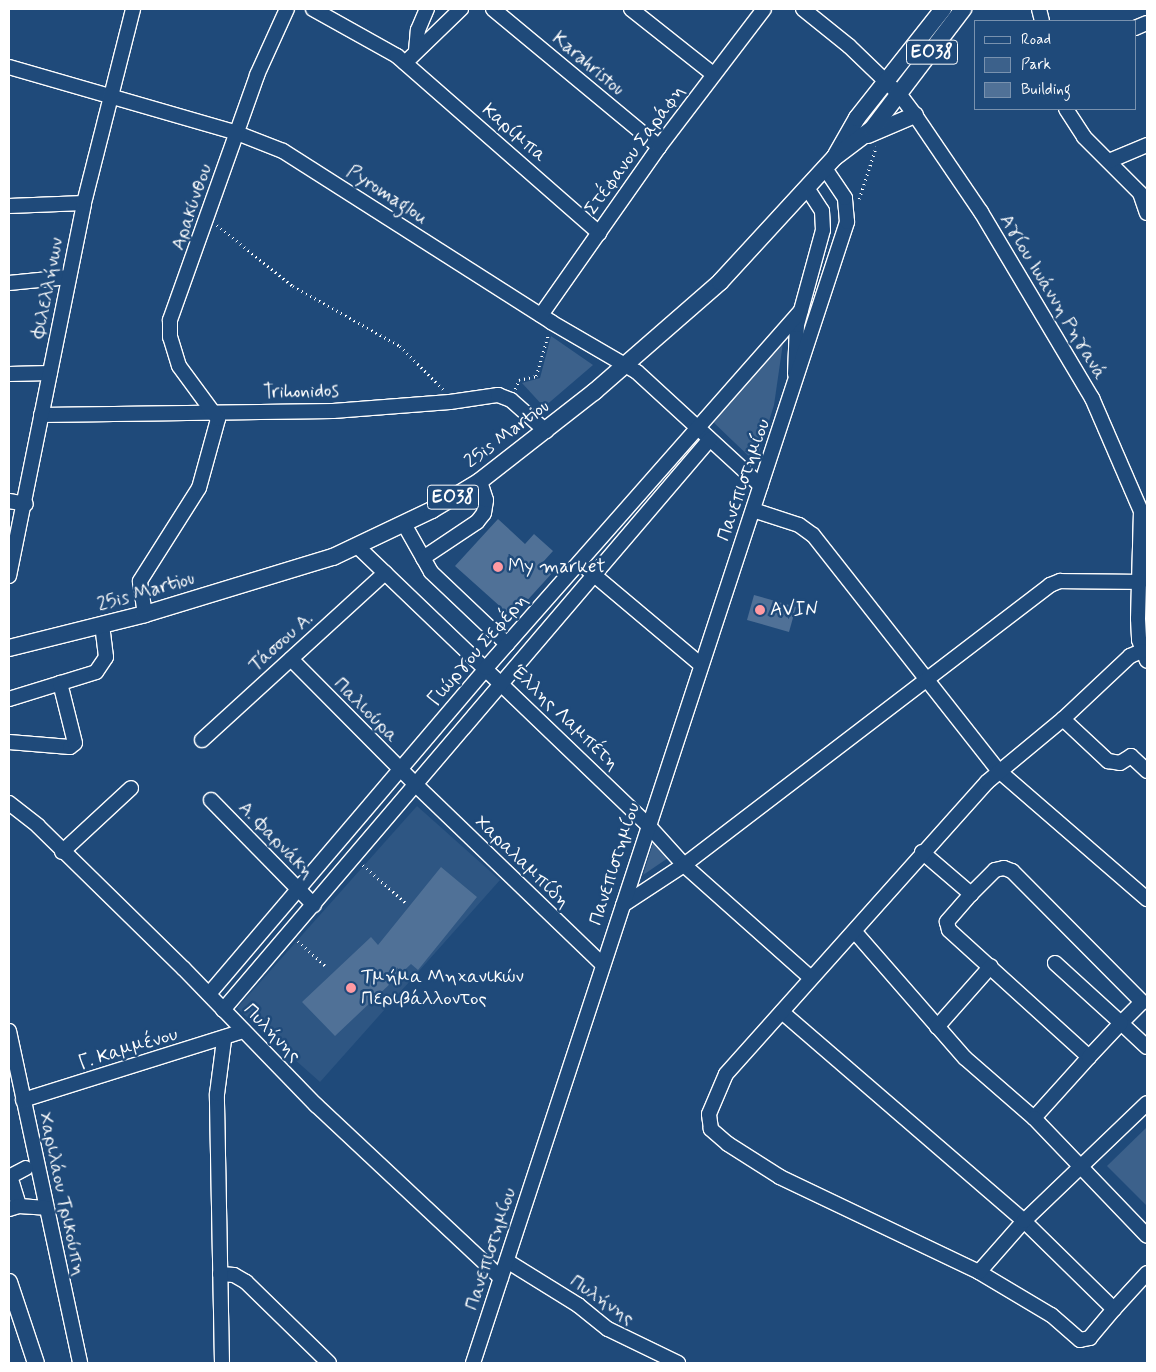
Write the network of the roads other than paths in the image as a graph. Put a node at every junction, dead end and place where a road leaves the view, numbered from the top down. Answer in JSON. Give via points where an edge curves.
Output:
{"nodes":[{"id":1,"x":133,"y":9,"type":"edge"},
{"id":2,"x":287,"y":9,"type":"edge"},
{"id":3,"x":313,"y":9,"type":"edge"},
{"id":4,"x":428,"y":9,"type":"edge"},
{"id":5,"x":461,"y":9,"type":"edge"},
{"id":6,"x":493,"y":9,"type":"edge"},
{"id":7,"x":631,"y":9,"type":"edge"},
{"id":8,"x":764,"y":9,"type":"edge"},
{"id":9,"x":803,"y":9,"type":"edge"},
{"id":10,"x":943,"y":9,"type":"edge"},
{"id":11,"x":963,"y":9,"type":"edge"},
{"id":12,"x":416,"y":51,"type":"junction"},
{"id":13,"x":405,"y":63,"type":"junction"},
{"id":14,"x":9,"y":67,"type":"edge"},
{"id":15,"x":713,"y":74,"type":"junction"},
{"id":16,"x":886,"y":82,"type":"junction"},
{"id":17,"x":900,"y":95,"type":"junction"},
{"id":18,"x":109,"y":96,"type":"junction"},
{"id":19,"x":1067,"y":110,"type":"edge"},
{"id":20,"x":915,"y":115,"type":"junction"},
{"id":21,"x":237,"y":133,"type":"junction"},
{"id":22,"x":864,"y":137,"type":"junction"},
{"id":23,"x":1147,"y":145,"type":"edge"},
{"id":24,"x":659,"y":147,"type":"junction"},
{"id":25,"x":1109,"y":161,"type":"junction"},
{"id":26,"x":830,"y":162,"type":"junction"},
{"id":27,"x":807,"y":188,"type":"junction"},
{"id":28,"x":84,"y":203,"type":"junction"},
{"id":29,"x":9,"y":206,"type":"edge"},
{"id":30,"x":1147,"y":213,"type":"edge"},
{"id":31,"x":599,"y":233,"type":"junction"},
{"id":32,"x":69,"y":276,"type":"junction"},
{"id":33,"x":9,"y":283,"type":"edge"},
{"id":34,"x":800,"y":311,"type":"junction"},
{"id":35,"x":546,"y":319,"type":"junction"},
{"id":36,"x":627,"y":365,"type":"junction"},
{"id":37,"x":50,"y":373,"type":"junction"},
{"id":38,"x":9,"y":374,"type":"edge"},
{"id":39,"x":795,"y":377,"type":"junction"},
{"id":40,"x":215,"y":412,"type":"junction"},
{"id":41,"x":41,"y":415,"type":"junction"},
{"id":42,"x":698,"y":427,"type":"junction"},
{"id":43,"x":546,"y":431,"type":"junction"},
{"id":44,"x":710,"y":439,"type":"junction"},
{"id":45,"x":480,"y":481,"type":"junction"},
{"id":46,"x":761,"y":486,"type":"junction"},
{"id":47,"x":9,"y":501,"type":"edge"},
{"id":48,"x":26,"y":504,"type":"junction"},
{"id":49,"x":753,"y":510,"type":"junction"},
{"id":50,"x":1145,"y":519,"type":"edge"},
{"id":51,"x":404,"y":524,"type":"junction"},
{"id":52,"x":358,"y":547,"type":"junction"},
{"id":53,"x":423,"y":558,"type":"junction"},
{"id":54,"x":579,"y":562,"type":"junction"},
{"id":55,"x":386,"y":573,"type":"junction"},
{"id":56,"x":593,"y":574,"type":"junction"},
{"id":57,"x":9,"y":576,"type":"edge"},
{"id":58,"x":1140,"y":582,"type":"junction"},
{"id":59,"x":145,"y":614,"type":"junction"},
{"id":60,"x":1143,"y":618,"type":"edge"},
{"id":61,"x":102,"y":626,"type":"junction"},
{"id":62,"x":507,"y":644,"type":"junction"},
{"id":63,"x":9,"y":648,"type":"edge"},
{"id":64,"x":1145,"y":656,"type":"edge"},
{"id":65,"x":291,"y":659,"type":"junction"},
{"id":66,"x":701,"y":666,"type":"junction"},
{"id":67,"x":486,"y":668,"type":"junction"},
{"id":68,"x":928,"y":678,"type":"junction"},
{"id":69,"x":500,"y":682,"type":"junction"},
{"id":70,"x":60,"y":683,"type":"junction"},
{"id":71,"x":9,"y":699,"type":"edge"},
{"id":72,"x":1063,"y":719,"type":"junction"},
{"id":73,"x":202,"y":740,"type":"dead end"},
{"id":74,"x":9,"y":742,"type":"edge"},
{"id":75,"x":401,"y":771,"type":"junction"},
{"id":76,"x":999,"y":771,"type":"junction"},
{"id":77,"x":1147,"y":771,"type":"edge"},
{"id":78,"x":416,"y":786,"type":"junction"},
{"id":79,"x":131,"y":788,"type":"dead end"},
{"id":80,"x":211,"y":800,"type":"dead end"},
{"id":81,"x":12,"y":808,"type":"edge"},
{"id":82,"x":647,"y":824,"type":"junction"},
{"id":83,"x":62,"y":852,"type":"junction"},
{"id":84,"x":922,"y":852,"type":"junction"},
{"id":85,"x":684,"y":865,"type":"junction"},
{"id":86,"x":298,"y":889,"type":"junction"},
{"id":87,"x":971,"y":894,"type":"junction"},
{"id":88,"x":1147,"y":899,"type":"edge"},
{"id":89,"x":314,"y":905,"type":"junction"},
{"id":90,"x":623,"y":905,"type":"junction"},
{"id":91,"x":855,"y":932,"type":"junction"},
{"id":92,"x":1055,"y":963,"type":"dead end"},
{"id":93,"x":602,"y":964,"type":"junction"},
{"id":94,"x":991,"y":966,"type":"junction"},
{"id":95,"x":812,"y":978,"type":"junction"},
{"id":96,"x":209,"y":994,"type":"junction"},
{"id":97,"x":1144,"y":998,"type":"edge"},
{"id":98,"x":223,"y":1010,"type":"junction"},
{"id":99,"x":782,"y":1012,"type":"junction"},
{"id":100,"x":1121,"y":1023,"type":"junction"},
{"id":101,"x":937,"y":1027,"type":"junction"},
{"id":102,"x":9,"y":1031,"type":"edge"},
{"id":103,"x":243,"y":1032,"type":"junction"},
{"id":104,"x":224,"y":1040,"type":"junction"},
{"id":105,"x":1147,"y":1048,"type":"edge"},
{"id":106,"x":1088,"y":1057,"type":"junction"},
{"id":107,"x":23,"y":1100,"type":"junction"},
{"id":108,"x":1147,"y":1103,"type":"edge"},
{"id":109,"x":1034,"y":1118,"type":"junction"},
{"id":110,"x":26,"y":1168,"type":"dead end"},
{"id":111,"x":1080,"y":1168,"type":"junction"},
{"id":112,"x":9,"y":1176,"type":"edge"},
{"id":113,"x":14,"y":1207,"type":"edge"},
{"id":114,"x":46,"y":1208,"type":"junction"},
{"id":115,"x":1024,"y":1221,"type":"junction"},
{"id":116,"x":1147,"y":1236,"type":"edge"},
{"id":117,"x":507,"y":1260,"type":"junction"},
{"id":118,"x":979,"y":1272,"type":"junction"},
{"id":119,"x":1147,"y":1273,"type":"edge"},
{"id":120,"x":220,"y":1274,"type":"junction"},
{"id":121,"x":502,"y":1278,"type":"junction"},
{"id":122,"x":9,"y":1282,"type":"edge"},
{"id":123,"x":1114,"y":1309,"type":"junction"},
{"id":124,"x":36,"y":1363,"type":"edge"},
{"id":125,"x":80,"y":1363,"type":"edge"},
{"id":126,"x":222,"y":1363,"type":"edge"},
{"id":127,"x":329,"y":1363,"type":"edge"},
{"id":128,"x":473,"y":1363,"type":"edge"},
{"id":129,"x":678,"y":1363,"type":"edge"}],
"edges":[{"from":1,"to":18,"type":"street","name":"Φιλελλήνων"},
{"from":2,"to":21,"type":"street","name":"Αρακύνθου","via":[[260,68]]},
{"from":3,"to":13,"type":"street","name":"Καρίμπα","via":[[381,45]]},
{"from":4,"to":12,"type":"street","via":[[418,30]]},
{"from":5,"to":12,"type":"street"},
{"from":6,"to":24,"type":"street","name":"Karahristou"},
{"from":7,"to":15,"type":"street"},
{"from":8,"to":15,"type":"street","name":"Στέφανου Σαράφη"},
{"from":9,"to":16,"type":"street","name":"Αγίου Ιωάννη Ρηγανά","via":[[849,46]]},
{"from":10,"to":16,"type":"main road","number":"ΕΟ38"},
{"from":11,"to":17,"type":"main road","number":"ΕΟ38"},
{"from":12,"to":13,"type":"street"},
{"from":13,"to":31,"type":"street","name":"Καρίμπα"},
{"from":14,"to":18,"type":"street","name":"Pyromaglou"},
{"from":15,"to":24,"type":"street","name":"Στέφανου Σαράφη"},
{"from":16,"to":17,"type":"street","name":"Αγίου Ιωάννη Ρηγανά"},
{"from":16,"to":26,"type":"main road","number":"ΕΟ38","via":[[857,118]]},
{"from":17,"to":20,"type":"street","name":"Αγίου Ιωάννη Ρηγανά"},
{"from":17,"to":22,"type":"main road","number":"ΕΟ38"},
{"from":18,"to":21,"type":"street","name":"Pyromaglou"},
{"from":18,"to":28,"type":"street","name":"Φιλελλήνων"},
{"from":19,"to":25,"type":"street","via":[[1084,137]]},
{"from":20,"to":22,"type":"main road"},
{"from":20,"to":50,"type":"street","name":"Αγίου Ιωάννη Ρηγανά","via":[[968,192],[1092,398]]},
{"from":21,"to":35,"type":"street","name":"Pyromaglou","via":[[283,151]]},
{"from":21,"to":40,"type":"street","name":"Αρακύνθου","via":[[169,329],[179,366]]},
{"from":22,"to":26,"type":"main road","number":"ΕΟ38"},
{"from":23,"to":25,"type":"street"},
{"from":24,"to":31,"type":"street","name":"Στέφανου Σαράφη"},
{"from":25,"to":30,"type":"street","via":[[1140,193]]},
{"from":26,"to":27,"type":"main road","name":"25is Martiou","number":"ΕΟ38"},
{"from":26,"to":39,"type":"street","name":"Πανεπιστημίου","via":[[848,206],[847,222]]},
{"from":27,"to":34,"type":"street","name":"Πανεπιστημίου","via":[[822,211],[823,230]]},
{"from":27,"to":36,"type":"main road","name":"25is Martiou","number":"ΕΟ38","via":[[720,282]]},
{"from":28,"to":29,"type":"street"},
{"from":28,"to":32,"type":"street","name":"Φιλελλήνων"},
{"from":31,"to":35,"type":"street","name":"Στέφανου Σαράφη"},
{"from":32,"to":33,"type":"street"},
{"from":32,"to":37,"type":"street","name":"Φιλελλήνων"},
{"from":34,"to":39,"type":"street","name":"Πανεπιστημίου"},
{"from":34,"to":42,"type":"street","name":"Γιώργου Σεφέρη"},
{"from":35,"to":36,"type":"street","name":"Pyromaglou"},
{"from":36,"to":42,"type":"street","name":"Pyromaglou"},
{"from":36,"to":43,"type":"main road","name":"25is Martiou","number":"ΕΟ38"},
{"from":37,"to":38,"type":"street"},
{"from":37,"to":41,"type":"street","name":"Φιλελλήνων"},
{"from":39,"to":46,"type":"street","name":"Πανεπιστημίου"},
{"from":40,"to":41,"type":"street","name":"Trihonidos"},
{"from":40,"to":43,"type":"street","name":"Trihonidos","via":[[333,411],[498,395],[511,400]]},
{"from":40,"to":59,"type":"street","via":[[218,419],[216,438],[199,488],[140,581]]},
{"from":41,"to":48,"type":"street","name":"Φιλελλήνων"},
{"from":42,"to":44,"type":"street","name":"Pyromaglou"},
{"from":42,"to":54,"type":"street","name":"Γιώργου Σεφέρη"},
{"from":43,"to":45,"type":"main road","name":"25is Martiou","number":"ΕΟ38"},
{"from":44,"to":46,"type":"street","name":"Pyromaglou"},
{"from":44,"to":56,"type":"street","name":"Γιώργου Σεφέρη"},
{"from":45,"to":51,"type":"main road","name":"25is Martiou","number":"ΕΟ38"},
{"from":45,"to":53,"type":"street","via":[[486,500],[484,513],[477,522]]},
{"from":46,"to":49,"type":"street","name":"Πανεπιστημίου"},
{"from":47,"to":48,"type":"street"},
{"from":48,"to":57,"type":"street","name":"Φιλελλήνων"},
{"from":49,"to":66,"type":"street","name":"Πανεπιστημίου"},
{"from":49,"to":68,"type":"street","via":[[799,524],[814,535]]},
{"from":50,"to":58,"type":"street","name":"Αγίου Ιωάννη Ρηγανά"},
{"from":51,"to":52,"type":"main road","name":"25is Martiou","number":"ΕΟ38"},
{"from":51,"to":53,"type":"street"},
{"from":52,"to":55,"type":"street","name":"Έλλης Λαμπέτη"},
{"from":52,"to":59,"type":"main road","name":"25is Martiou","number":"ΕΟ38"},
{"from":53,"to":62,"type":"street","via":[[431,572]]},
{"from":54,"to":56,"type":"street"},
{"from":54,"to":62,"type":"street","name":"Γιώργου Σεφέρη"},
{"from":55,"to":65,"type":"street","name":"Τάσσου Α."},
{"from":55,"to":67,"type":"street","name":"Έλλης Λαμπέτη"},
{"from":56,"to":66,"type":"street"},
{"from":56,"to":69,"type":"street","name":"Γιώργου Σεφέρη"},
{"from":58,"to":60,"type":"street","name":"Αγίου Ιωάννη Ρηγανά"},
{"from":58,"to":68,"type":"street","via":[[1060,581],[1050,585]]},
{"from":59,"to":61,"type":"main road","name":"25is Martiou","number":"ΕΟ38"},
{"from":60,"to":64,"type":"street","name":"Αγίου Ιωάννη Ρηγανά"},
{"from":61,"to":63,"type":"main road","name":"25is Martiou","number":"ΕΟ38"},
{"from":61,"to":70,"type":"street","via":[[104,663],[96,672]]},
{"from":62,"to":67,"type":"street","name":"Γιώργου Σεφέρη"},
{"from":64,"to":72,"type":"street","via":[[1130,656]]},
{"from":65,"to":73,"type":"street","name":"Τάσσου Α."},
{"from":65,"to":75,"type":"street","name":"Παλιούρα"},
{"from":66,"to":82,"type":"street","name":"Πανεπιστημίου"},
{"from":67,"to":69,"type":"street","name":"Έλλης Λαμπέτη"},
{"from":67,"to":75,"type":"street","name":"Γιώργου Σεφέρη"},
{"from":68,"to":76,"type":"street"},
{"from":68,"to":85,"type":"street"},
{"from":69,"to":78,"type":"street","name":"Γιώργου Σεφέρη"},
{"from":69,"to":82,"type":"street","name":"Έλλης Λαμπέτη"},
{"from":70,"to":71,"type":"street"},
{"from":70,"to":74,"type":"street","via":[[75,743],[70,747]]},
{"from":72,"to":76,"type":"street"},
{"from":72,"to":77,"type":"street","via":[[1108,761],[1117,764],[1130,756]]},
{"from":75,"to":78,"type":"street","name":"Παλιούρα"},
{"from":75,"to":86,"type":"street","name":"Γιώργου Σεφέρη"},
{"from":76,"to":84,"type":"street"},
{"from":76,"to":88,"type":"street"},
{"from":78,"to":89,"type":"street","name":"Γιώργου Σεφέρη"},
{"from":78,"to":93,"type":"street","name":"Χαραλαμπίδη"},
{"from":79,"to":83,"type":"street"},
{"from":80,"to":86,"type":"street","name":"Α. Φαρνάκη"},
{"from":81,"to":83,"type":"street","name":"Πυλήνης","via":[[38,826]]},
{"from":82,"to":85,"type":"street","name":"Έλλης Λαμπέτη"},
{"from":82,"to":90,"type":"street","name":"Πανεπιστημίου"},
{"from":83,"to":96,"type":"street","name":"Πυλήνης"},
{"from":84,"to":87,"type":"street"},
{"from":84,"to":91,"type":"street"},
{"from":85,"to":90,"type":"street"},
{"from":85,"to":95,"type":"street","name":"Έλλης Λαμπέτη"},
{"from":86,"to":89,"type":"street","name":"Α. Φαρνάκη"},
{"from":86,"to":96,"type":"street","name":"Γιώργου Σεφέρη"},
{"from":87,"to":94,"type":"street","via":[[949,920],[947,928]]},
{"from":87,"to":97,"type":"street","via":[[995,870],[1004,868],[1012,871]]},
{"from":89,"to":98,"type":"street","name":"Γιώργου Σεφέρη"},
{"from":90,"to":93,"type":"street","name":"Πανεπιστημίου"},
{"from":91,"to":95,"type":"street"},
{"from":91,"to":101,"type":"street"},
{"from":92,"to":100,"type":"street"},
{"from":93,"to":117,"type":"street","name":"Πανεπιστημίου"},
{"from":94,"to":101,"type":"street"},
{"from":94,"to":106,"type":"street"},
{"from":95,"to":99,"type":"street"},
{"from":96,"to":98,"type":"street","name":"Πυλήνης"},
{"from":97,"to":100,"type":"street"},
{"from":98,"to":103,"type":"street","name":"Πυλήνης"},
{"from":99,"to":115,"type":"street"},
{"from":99,"to":118,"type":"street","via":[[719,1085],[709,1114],[711,1128],[728,1144],[780,1177]]},
{"from":100,"to":105,"type":"street"},
{"from":100,"to":106,"type":"street"},
{"from":101,"to":109,"type":"street","via":[[965,1058]]},
{"from":102,"to":107,"type":"street","name":"Χαριλάου Τρικούπη"},
{"from":103,"to":104,"type":"street","name":"Γ. Καμμένου"},
{"from":103,"to":121,"type":"street","name":"Πυλήνης","via":[[316,1105]]},
{"from":104,"to":107,"type":"street","name":"Γ. Καμμένου"},
{"from":104,"to":120,"type":"street","via":[[217,1094]]},
{"from":106,"to":109,"type":"street"},
{"from":107,"to":114,"type":"street","name":"Χαριλάου Τρικούπη"},
{"from":108,"to":111,"type":"street"},
{"from":109,"to":111,"type":"street"},
{"from":110,"to":112,"type":"street"},
{"from":111,"to":115,"type":"street"},
{"from":111,"to":116,"type":"street"},
{"from":112,"to":113,"type":"street"},
{"from":113,"to":114,"type":"street"},
{"from":114,"to":125,"type":"street","name":"Χαριλάου Τρικούπη"},
{"from":115,"to":118,"type":"street"},
{"from":115,"to":123,"type":"street"},
{"from":117,"to":121,"type":"street","name":"Πανεπιστημίου"},
{"from":117,"to":129,"type":"street","name":"Πυλήνης","via":[[578,1305],[608,1329]]},
{"from":118,"to":123,"type":"street","via":[[1051,1316],[1080,1340],[1090,1338]]},
{"from":119,"to":123,"type":"street"},
{"from":120,"to":126,"type":"street"},
{"from":120,"to":127,"type":"street","via":[[246,1282]]},
{"from":121,"to":128,"type":"street","name":"Πανεπιστημίου"},
{"from":122,"to":124,"type":"main road"}]}
